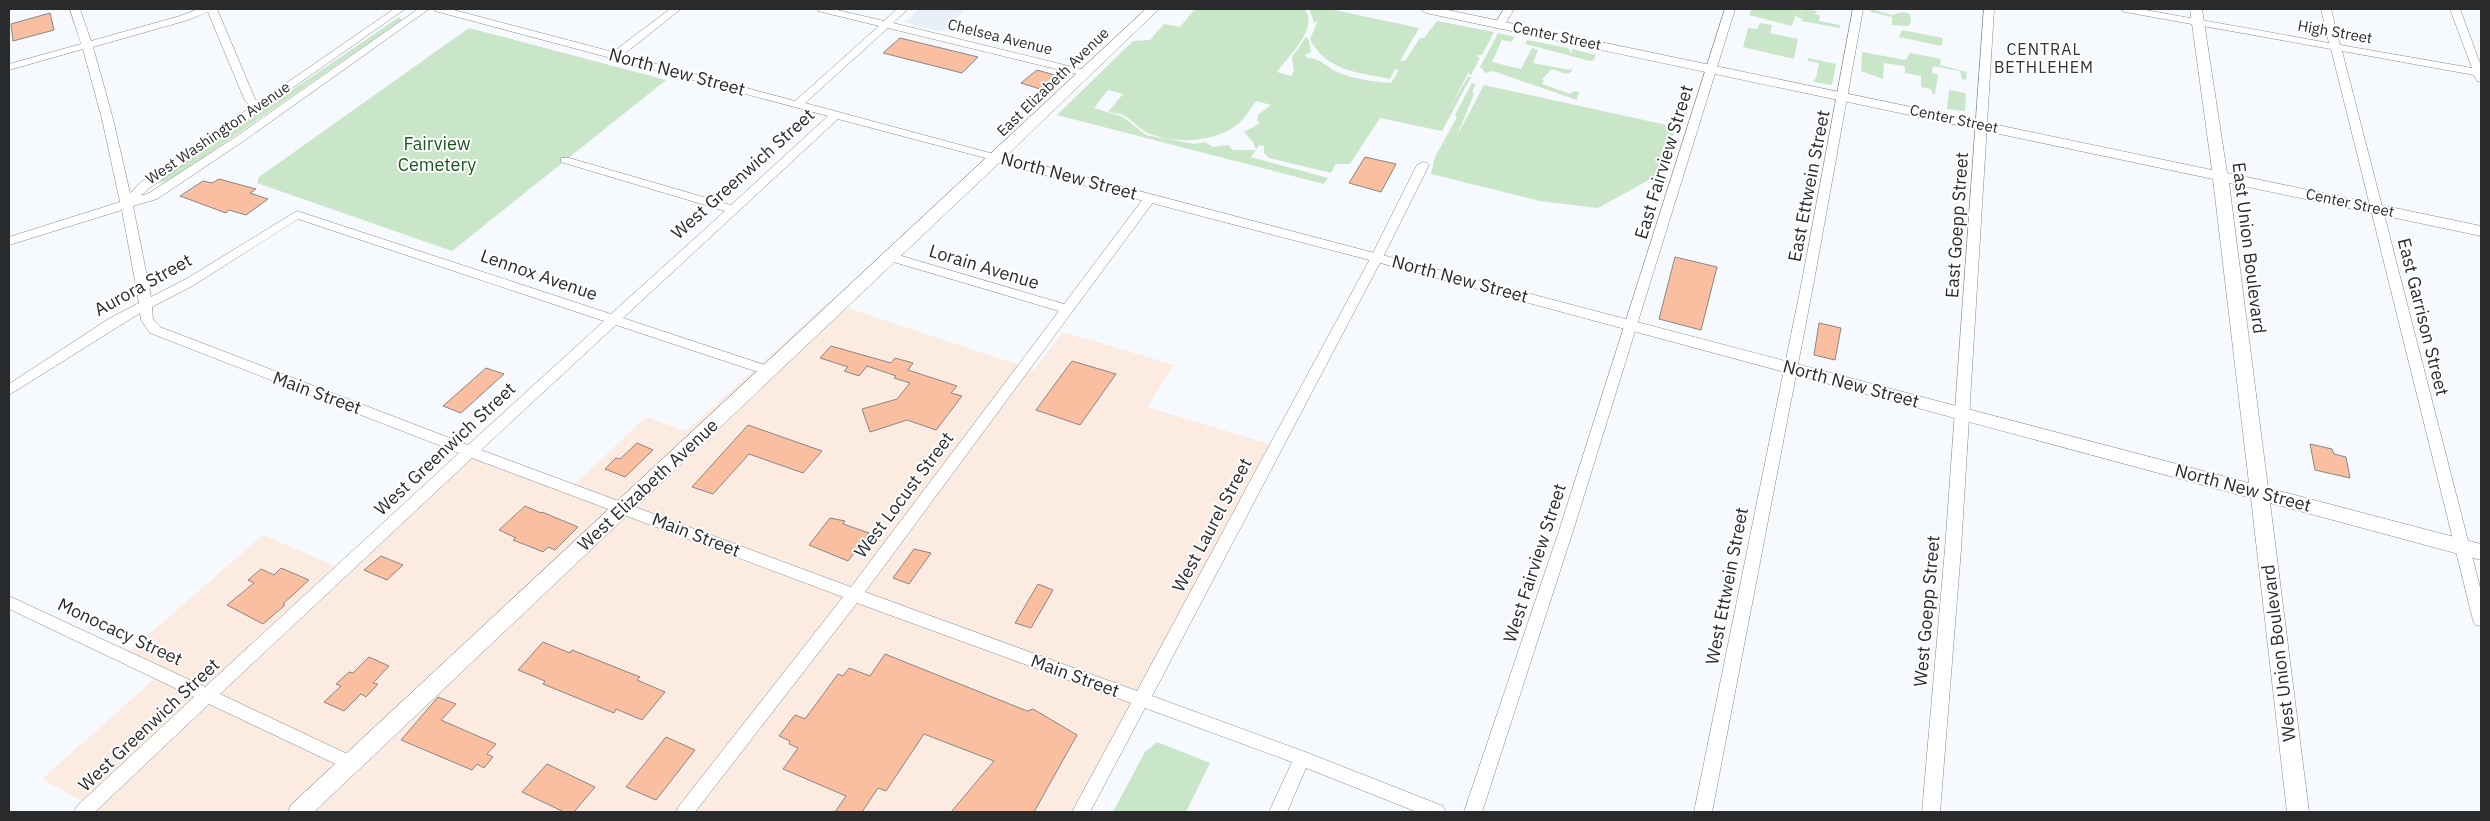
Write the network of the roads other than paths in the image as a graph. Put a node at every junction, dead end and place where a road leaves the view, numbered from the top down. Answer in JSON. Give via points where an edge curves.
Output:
{"nodes":[{"id":1,"x":75,"y":9,"type":"edge"},
{"id":2,"x":206,"y":9,"type":"edge"},
{"id":3,"x":212,"y":9,"type":"edge"},
{"id":4,"x":400,"y":9,"type":"edge"},
{"id":5,"x":424,"y":9,"type":"edge"},
{"id":6,"x":439,"y":9,"type":"edge"},
{"id":7,"x":676,"y":9,"type":"edge"},
{"id":8,"x":822,"y":9,"type":"edge"},
{"id":9,"x":904,"y":9,"type":"edge"},
{"id":10,"x":1153,"y":9,"type":"edge"},
{"id":11,"x":1426,"y":9,"type":"edge"},
{"id":12,"x":1509,"y":9,"type":"edge"},
{"id":13,"x":1729,"y":9,"type":"edge"},
{"id":14,"x":1858,"y":9,"type":"edge"},
{"id":15,"x":1989,"y":9,"type":"edge"},
{"id":16,"x":2125,"y":9,"type":"edge"},
{"id":17,"x":2326,"y":9,"type":"edge"},
{"id":18,"x":2455,"y":9,"type":"edge"},
{"id":19,"x":2197,"y":16,"type":"edge"},
{"id":20,"x":886,"y":24,"type":"junction"},
{"id":21,"x":1500,"y":24,"type":"junction"},
{"id":22,"x":88,"y":46,"type":"junction"},
{"id":23,"x":2334,"y":47,"type":"junction"},
{"id":24,"x":616,"y":55,"type":"junction"},
{"id":25,"x":9,"y":67,"type":"edge"},
{"id":26,"x":1712,"y":68,"type":"junction"},
{"id":27,"x":1085,"y":73,"type":"junction"},
{"id":28,"x":2480,"y":75,"type":"edge"},
{"id":29,"x":1843,"y":96,"type":"junction"},
{"id":30,"x":798,"y":104,"type":"junction"},
{"id":31,"x":259,"y":107,"type":"junction"},
{"id":32,"x":836,"y":115,"type":"junction"},
{"id":33,"x":1982,"y":125,"type":"junction"},
{"id":34,"x":997,"y":158,"type":"junction"},
{"id":35,"x":565,"y":160,"type":"dead end"},
{"id":36,"x":1423,"y":165,"type":"dead end"},
{"id":37,"x":2220,"y":175,"type":"junction"},
{"id":38,"x":1150,"y":198,"type":"junction"},
{"id":39,"x":128,"y":203,"type":"junction"},
{"id":40,"x":732,"y":209,"type":"junction"},
{"id":41,"x":2378,"y":209,"type":"junction"},
{"id":42,"x":297,"y":215,"type":"joint"},
{"id":43,"x":2481,"y":231,"type":"edge"},
{"id":44,"x":9,"y":241,"type":"edge"},
{"id":45,"x":1377,"y":256,"type":"junction"},
{"id":46,"x":891,"y":257,"type":"junction"},
{"id":47,"x":146,"y":306,"type":"junction"},
{"id":48,"x":1066,"y":310,"type":"junction"},
{"id":49,"x":613,"y":319,"type":"junction"},
{"id":50,"x":1631,"y":325,"type":"junction"},
{"id":51,"x":1791,"y":369,"type":"junction"},
{"id":52,"x":769,"y":371,"type":"junction"},
{"id":53,"x":9,"y":390,"type":"edge"},
{"id":54,"x":1962,"y":413,"type":"junction"},
{"id":55,"x":472,"y":450,"type":"junction"},
{"id":56,"x":2261,"y":493,"type":"junction"},
{"id":57,"x":624,"y":508,"type":"junction"},
{"id":58,"x":2472,"y":550,"type":"edge"},
{"id":59,"x":854,"y":594,"type":"junction"},
{"id":60,"x":9,"y":602,"type":"edge"},
{"id":61,"x":2481,"y":620,"type":"edge"},
{"id":62,"x":208,"y":696,"type":"junction"},
{"id":63,"x":1141,"y":700,"type":"junction"},
{"id":64,"x":1302,"y":758,"type":"junction"},
{"id":65,"x":350,"y":763,"type":"junction"},
{"id":66,"x":83,"y":812,"type":"edge"},
{"id":67,"x":299,"y":812,"type":"edge"},
{"id":68,"x":685,"y":812,"type":"edge"},
{"id":69,"x":1081,"y":812,"type":"edge"},
{"id":70,"x":1278,"y":812,"type":"edge"},
{"id":71,"x":1437,"y":812,"type":"edge"},
{"id":72,"x":1473,"y":812,"type":"edge"},
{"id":73,"x":1703,"y":812,"type":"edge"},
{"id":74,"x":1931,"y":812,"type":"edge"},
{"id":75,"x":2298,"y":812,"type":"edge"}],
"edges":[{"from":1,"to":22,"type":"street","name":"Main Street"},
{"from":2,"to":22,"type":"street"},
{"from":3,"to":31,"type":"street","via":[[250,101]]},
{"from":4,"to":31,"type":"street","name":"West Washington Avenue"},
{"from":5,"to":39,"type":"street","name":"West Washington Avenue","via":[[178,181],[153,196]]},
{"from":6,"to":24,"type":"street","name":"North New Street"},
{"from":7,"to":24,"type":"street"},
{"from":8,"to":20,"type":"street","name":"Chelsea Avenue"},
{"from":9,"to":20,"type":"street"},
{"from":10,"to":27,"type":"main road","name":"East Elizabeth Avenue"},
{"from":11,"to":21,"type":"main road","name":"Center Street"},
{"from":12,"to":21,"type":"street"},
{"from":13,"to":26,"type":"street","name":"East Fairview Street"},
{"from":14,"to":29,"type":"street","name":"East Ettwein Street"},
{"from":15,"to":33,"type":"street","name":"East Goepp Street"},
{"from":16,"to":19,"type":"street","name":"High Street"},
{"from":17,"to":23,"type":"street","name":"East Garrison Street"},
{"from":18,"to":28,"type":"street"},
{"from":19,"to":23,"type":"street","name":"High Street"},
{"from":19,"to":37,"type":"main road","name":"East Union Boulevard"},
{"from":20,"to":27,"type":"street","name":"Chelsea Avenue"},
{"from":20,"to":30,"type":"street"},
{"from":21,"to":26,"type":"main road","name":"Center Street"},
{"from":22,"to":25,"type":"street"},
{"from":22,"to":39,"type":"street","name":"Main Street"},
{"from":23,"to":28,"type":"street","name":"High Street"},
{"from":23,"to":41,"type":"street","name":"East Garrison Street"},
{"from":24,"to":30,"type":"street","name":"North New Street"},
{"from":26,"to":29,"type":"main road","name":"Center Street"},
{"from":26,"to":50,"type":"street","name":"East Fairview Street"},
{"from":27,"to":34,"type":"main road","name":"East Elizabeth Avenue"},
{"from":29,"to":33,"type":"main road","name":"Center Street"},
{"from":29,"to":51,"type":"street","name":"East Ettwein Street"},
{"from":30,"to":32,"type":"street","name":"North New Street"},
{"from":31,"to":39,"type":"street","name":"West Washington Avenue","via":[[144,186]]},
{"from":32,"to":34,"type":"street","name":"North New Street"},
{"from":32,"to":40,"type":"street","name":"West Greenwich Street"},
{"from":33,"to":37,"type":"main road","name":"Center Street"},
{"from":33,"to":54,"type":"street","name":"East Goepp Street"},
{"from":34,"to":38,"type":"main road","name":"North New Street"},
{"from":34,"to":46,"type":"main road","name":"West Elizabeth Avenue"},
{"from":35,"to":40,"type":"street"},
{"from":36,"to":45,"type":"street","name":"West Laurel Street"},
{"from":37,"to":41,"type":"main road","name":"Center Street"},
{"from":37,"to":56,"type":"main road","name":"East Union Boulevard"},
{"from":38,"to":45,"type":"main road","name":"North New Street"},
{"from":38,"to":48,"type":"street","name":"West Locust Street"},
{"from":39,"to":44,"type":"street"},
{"from":39,"to":47,"type":"street","name":"Main Street"},
{"from":40,"to":49,"type":"street","name":"West Greenwich Street"},
{"from":41,"to":43,"type":"main road","name":"Center Street"},
{"from":41,"to":58,"type":"street","name":"East Garrison Street"},
{"from":42,"to":47,"type":"street","name":"Aurora Street"},
{"from":42,"to":49,"type":"street","name":"Lennox Avenue"},
{"from":45,"to":50,"type":"main road","name":"North New Street"},
{"from":45,"to":63,"type":"street","name":"West Laurel Street"},
{"from":46,"to":48,"type":"street","name":"Lorain Avenue"},
{"from":46,"to":52,"type":"main road","name":"West Elizabeth Avenue"},
{"from":47,"to":53,"type":"street","name":"Aurora Street","via":[[115,321]]},
{"from":47,"to":55,"type":"street","name":"Main Street","via":[[150,325],[170,338]]},
{"from":48,"to":59,"type":"street","name":"West Locust Street"},
{"from":49,"to":52,"type":"street","name":"Lennox Avenue"},
{"from":49,"to":55,"type":"street","name":"West Greenwich Street"},
{"from":50,"to":51,"type":"main road","name":"North New Street"},
{"from":50,"to":72,"type":"street","name":"West Fairview Street"},
{"from":51,"to":54,"type":"main road","name":"North New Street"},
{"from":51,"to":73,"type":"street","name":"West Ettwein Street"},
{"from":52,"to":57,"type":"main road","name":"West Elizabeth Avenue"},
{"from":54,"to":56,"type":"main road","name":"North New Street"},
{"from":54,"to":74,"type":"street","name":"West Goepp Street"},
{"from":55,"to":57,"type":"street","name":"Main Street"},
{"from":55,"to":62,"type":"street","name":"West Greenwich Street"},
{"from":56,"to":58,"type":"main road","name":"North New Street"},
{"from":56,"to":75,"type":"main road","name":"West Union Boulevard"},
{"from":57,"to":59,"type":"street","name":"Main Street"},
{"from":57,"to":65,"type":"main road","name":"West Elizabeth Avenue"},
{"from":58,"to":61,"type":"street","name":"East Garrison Street"},
{"from":59,"to":63,"type":"street","name":"Main Street"},
{"from":59,"to":68,"type":"street","name":"West Locust Street"},
{"from":60,"to":62,"type":"street","name":"Monocacy Street"},
{"from":62,"to":65,"type":"street","name":"Monocacy Street"},
{"from":62,"to":66,"type":"street","name":"West Greenwich Street"},
{"from":63,"to":64,"type":"street","name":"Main Street"},
{"from":63,"to":69,"type":"street","name":"West Laurel Street"},
{"from":64,"to":70,"type":"street"},
{"from":64,"to":71,"type":"street","name":"Main Street"},
{"from":65,"to":67,"type":"main road","name":"West Elizabeth Avenue"}]}
